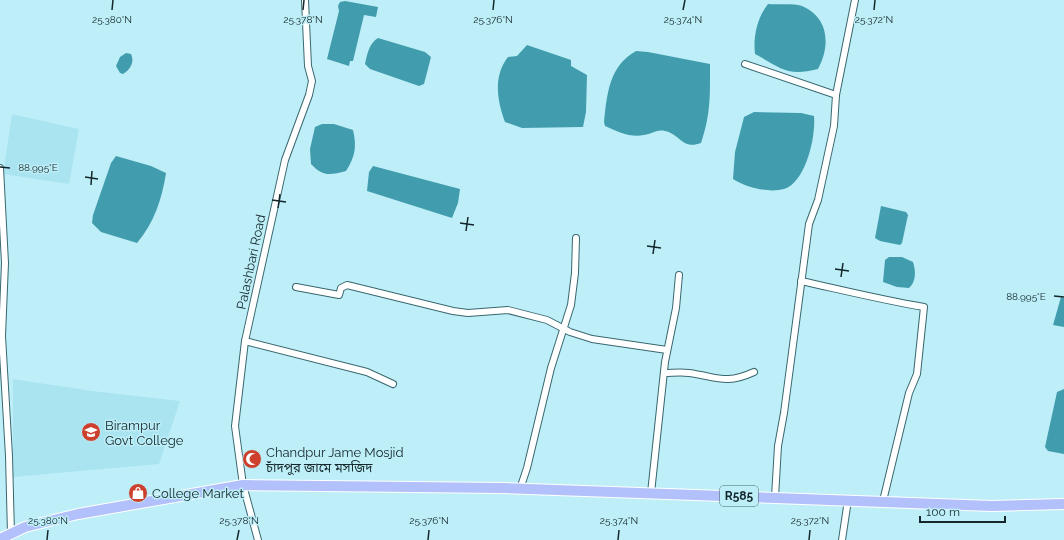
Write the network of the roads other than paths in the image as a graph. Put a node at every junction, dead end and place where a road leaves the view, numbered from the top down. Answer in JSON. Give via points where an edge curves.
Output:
{"nodes":[{"id":1,"x":305,"y":0,"type":"edge"},
{"id":2,"x":855,"y":0,"type":"edge"},
{"id":3,"x":745,"y":64,"type":"dead end"},
{"id":4,"x":836,"y":95,"type":"junction"},
{"id":5,"x":0,"y":168,"type":"edge"},
{"id":6,"x":576,"y":238,"type":"dead end"},
{"id":7,"x":679,"y":275,"type":"dead end"},
{"id":8,"x":801,"y":281,"type":"junction"},
{"id":9,"x":296,"y":287,"type":"dead end"},
{"id":10,"x":563,"y":327,"type":"junction"},
{"id":11,"x":1,"y":335,"type":"edge"},
{"id":12,"x":245,"y":341,"type":"junction"},
{"id":13,"x":667,"y":350,"type":"junction"},
{"id":14,"x":754,"y":372,"type":"dead end"},
{"id":15,"x":664,"y":373,"type":"junction"},
{"id":16,"x":393,"y":384,"type":"dead end"},
{"id":17,"x":3,"y":401,"type":"edge"},
{"id":18,"x":243,"y":485,"type":"junction"},
{"id":19,"x":520,"y":489,"type":"junction"},
{"id":20,"x":651,"y":493,"type":"junction"},
{"id":21,"x":776,"y":497,"type":"junction"},
{"id":22,"x":848,"y":500,"type":"junction"},
{"id":23,"x":883,"y":501,"type":"junction"},
{"id":24,"x":1064,"y":504,"type":"edge"},
{"id":25,"x":11,"y":534,"type":"junction"},
{"id":26,"x":0,"y":539,"type":"edge"},
{"id":27,"x":258,"y":540,"type":"edge"},
{"id":28,"x":842,"y":540,"type":"edge"}],
"edges":[{"from":1,"to":12,"type":"street","name":"Palashbari Road","via":[[308,66],[312,81],[284,160]]},
{"from":2,"to":4,"type":"street"},
{"from":3,"to":4,"type":"street"},
{"from":4,"to":8,"type":"street","via":[[834,126],[818,200],[809,224]]},
{"from":5,"to":11,"type":"street","via":[[6,263]]},
{"from":6,"to":10,"type":"street","via":[[574,290]]},
{"from":7,"to":13,"type":"street","via":[[676,308]]},
{"from":8,"to":21,"type":"street","via":[[778,446]]},
{"from":8,"to":23,"type":"street","via":[[862,296],[924,307],[917,374],[909,392]]},
{"from":9,"to":10,"type":"street","via":[[339,295],[341,288],[347,285],[453,311],[508,310],[548,320]]},
{"from":10,"to":13,"type":"street","via":[[592,339]]},
{"from":10,"to":19,"type":"street"},
{"from":11,"to":17,"type":"street"},
{"from":12,"to":16,"type":"street","via":[[367,372]]},
{"from":12,"to":18,"type":"street","name":"Palashbari Road","via":[[235,426]]},
{"from":13,"to":15,"type":"street"},
{"from":14,"to":15,"type":"street","via":[[723,380],[691,373]]},
{"from":15,"to":20,"type":"street"},
{"from":17,"to":25,"type":"street"},
{"from":18,"to":19,"type":"main road","number":"R585"},
{"from":18,"to":25,"type":"main road","number":"R585","via":[[78,514],[25,527]]},
{"from":18,"to":27,"type":"street","name":"Palashbari Road"},
{"from":19,"to":20,"type":"main road","number":"R585"},
{"from":20,"to":21,"type":"main road","number":"R585"},
{"from":21,"to":22,"type":"main road","number":"R585"},
{"from":22,"to":23,"type":"main road","number":"R585"},
{"from":22,"to":28,"type":"street"},
{"from":23,"to":24,"type":"main road","number":"R585","via":[[992,506]]},
{"from":25,"to":26,"type":"main road","number":"R585"}]}
